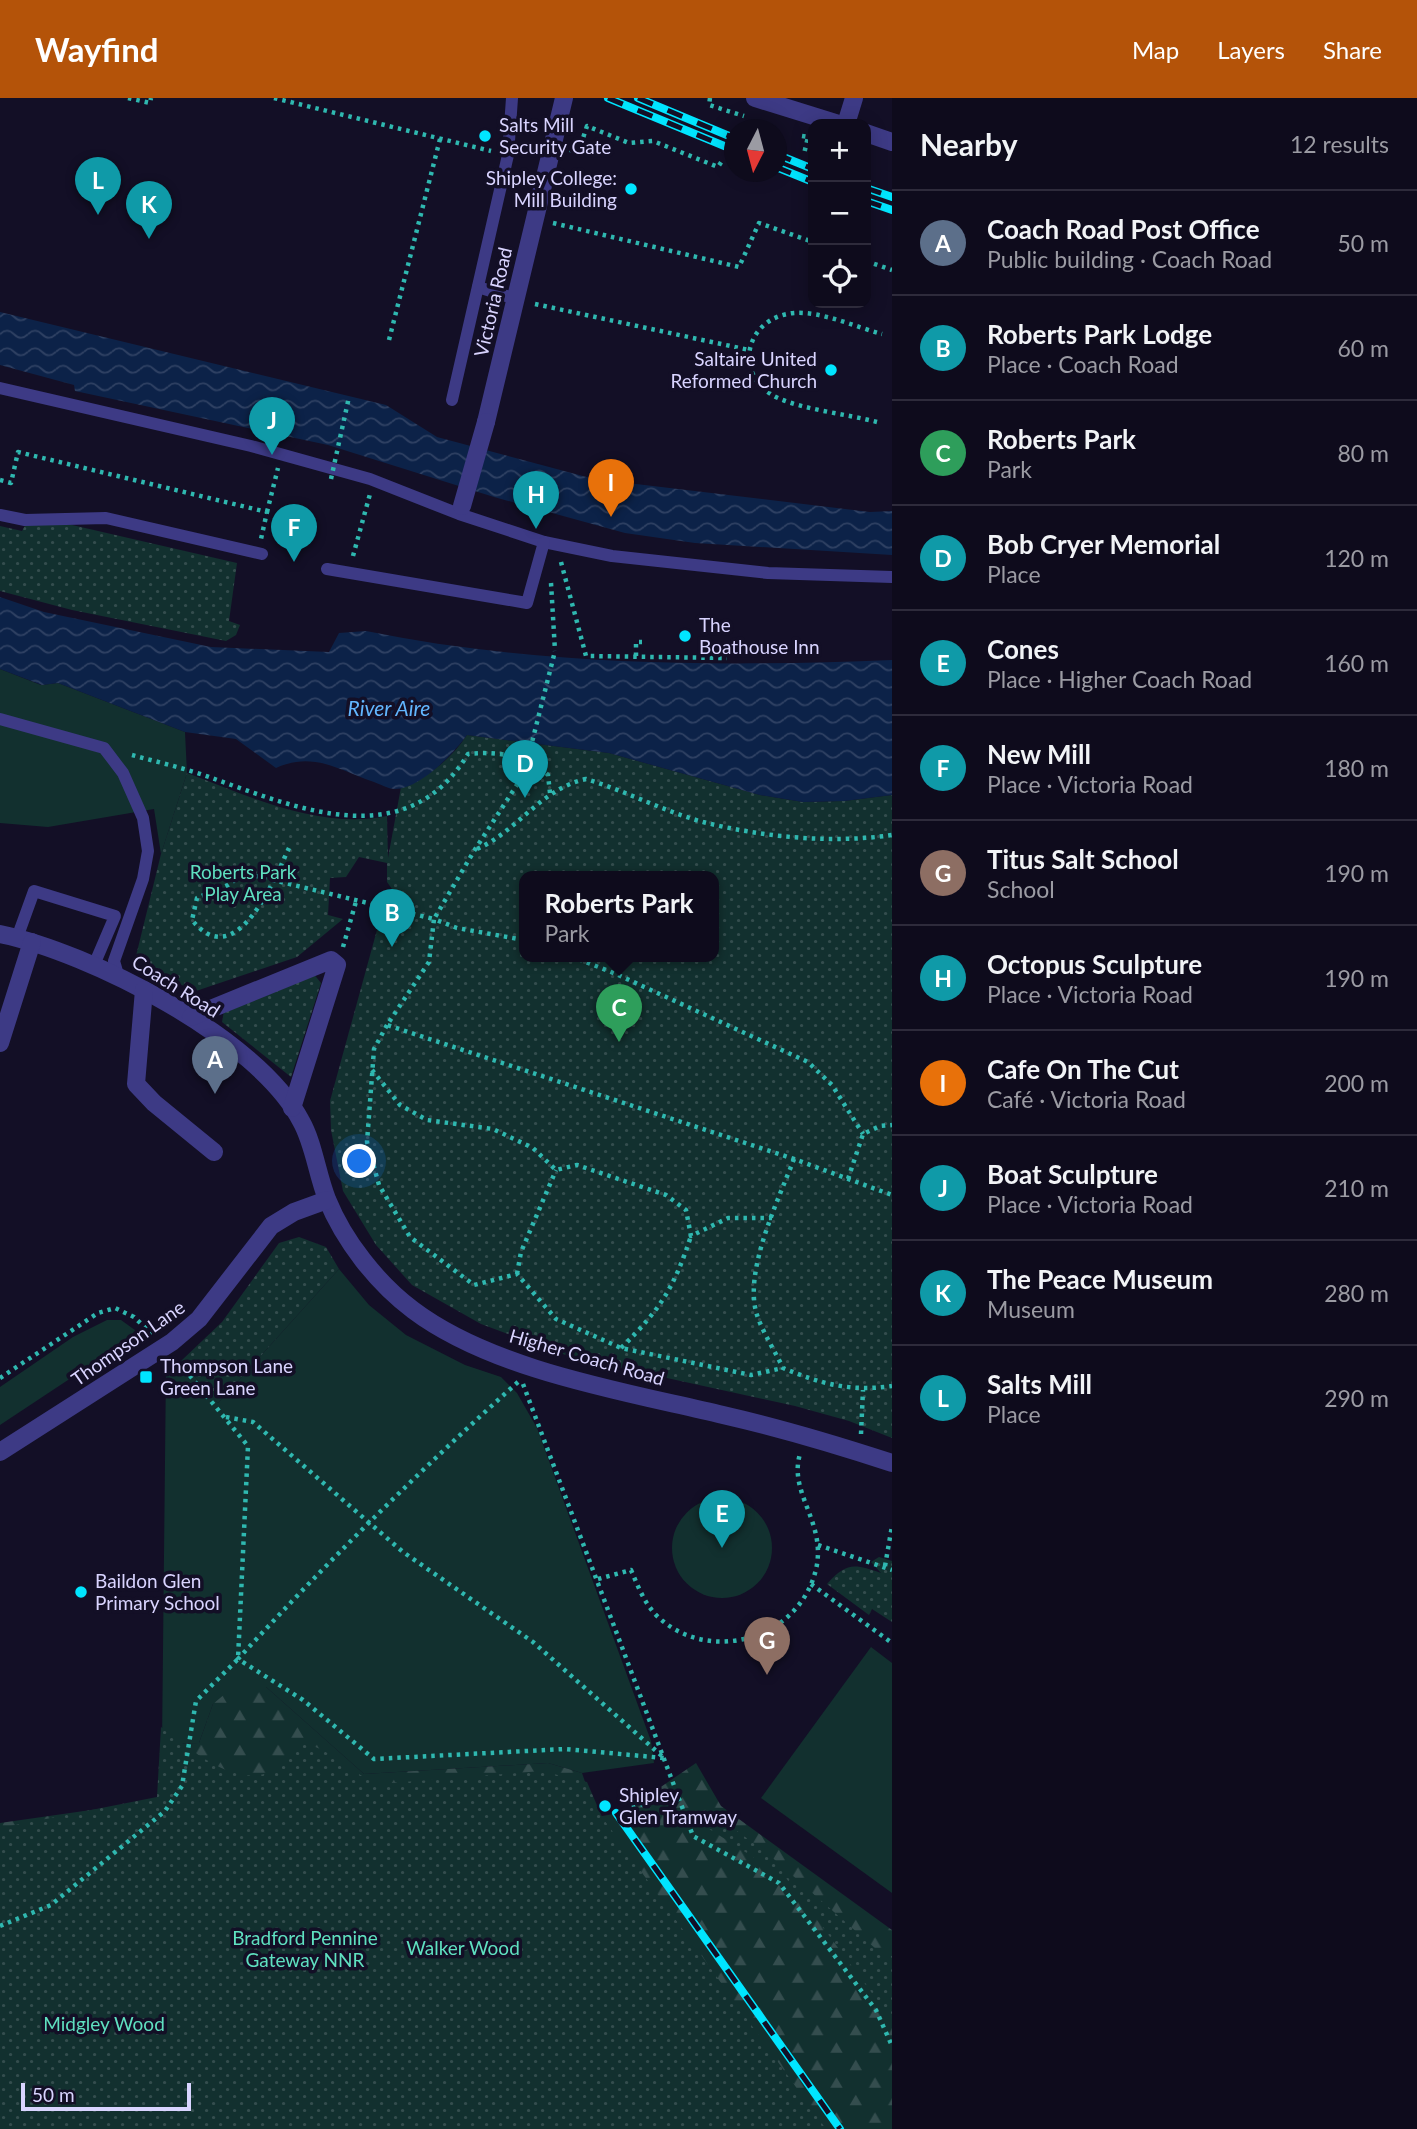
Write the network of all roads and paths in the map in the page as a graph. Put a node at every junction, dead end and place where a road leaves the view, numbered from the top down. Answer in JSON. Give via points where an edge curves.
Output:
{"nodes":[{"id":1,"x":128,"y":98,"type":"edge"},
{"id":2,"x":151,"y":98,"type":"edge"},
{"id":3,"x":274,"y":98,"type":"edge"},
{"id":4,"x":512,"y":98,"type":"edge"},
{"id":5,"x":564,"y":98,"type":"edge"},
{"id":6,"x":755,"y":98,"type":"edge"},
{"id":7,"x":853,"y":98,"type":"edge"},
{"id":8,"x":784,"y":102,"type":"edge"},
{"id":9,"x":826,"y":119,"type":"edge"},
{"id":10,"x":847,"y":119,"type":"edge"},
{"id":11,"x":871,"y":135,"type":"edge"},
{"id":12,"x":440,"y":139,"type":"junction"},
{"id":13,"x":892,"y":142,"type":"edge"},
{"id":14,"x":552,"y":145,"type":"junction"},
{"id":15,"x":508,"y":155,"type":"junction"},
{"id":16,"x":722,"y":161,"type":"dead end"},
{"id":17,"x":535,"y":219,"type":"junction"},
{"id":18,"x":808,"y":240,"type":"edge"},
{"id":19,"x":871,"y":263,"type":"edge"},
{"id":20,"x":892,"y":270,"type":"edge"},
{"id":21,"x":478,"y":288,"type":"junction"},
{"id":22,"x":516,"y":299,"type":"junction"},
{"id":23,"x":882,"y":334,"type":"dead end"},
{"id":24,"x":389,"y":340,"type":"dead end"},
{"id":25,"x":749,"y":350,"type":"junction"},
{"id":26,"x":0,"y":388,"type":"edge"},
{"id":27,"x":349,"y":397,"type":"dead end"},
{"id":28,"x":452,"y":400,"type":"dead end"},
{"id":29,"x":877,"y":422,"type":"dead end"},
{"id":30,"x":275,"y":478,"type":"dead end"},
{"id":31,"x":331,"y":479,"type":"dead end"},
{"id":32,"x":0,"y":480,"type":"edge"},
{"id":33,"x":372,"y":486,"type":"dead end"},
{"id":34,"x":461,"y":510,"type":"junction"},
{"id":35,"x":267,"y":512,"type":"junction"},
{"id":36,"x":0,"y":514,"type":"edge"},
{"id":37,"x":544,"y":542,"type":"junction"},
{"id":38,"x":260,"y":554,"type":"joint"},
{"id":39,"x":559,"y":558,"type":"dead end"},
{"id":40,"x":327,"y":569,"type":"dead end"},
{"id":41,"x":551,"y":573,"type":"dead end"},
{"id":42,"x":348,"y":574,"type":"junction"},
{"id":43,"x":892,"y":578,"type":"edge"},
{"id":44,"x":642,"y":642,"type":"dead end"},
{"id":45,"x":636,"y":656,"type":"junction"},
{"id":46,"x":727,"y":658,"type":"dead end"},
{"id":47,"x":0,"y":719,"type":"edge"},
{"id":48,"x":104,"y":748,"type":"junction"},
{"id":49,"x":550,"y":793,"type":"junction"},
{"id":50,"x":892,"y":835,"type":"edge"},
{"id":51,"x":289,"y":848,"type":"dead end"},
{"id":52,"x":474,"y":851,"type":"junction"},
{"id":53,"x":273,"y":881,"type":"junction"},
{"id":54,"x":357,"y":898,"type":"junction"},
{"id":55,"x":434,"y":919,"type":"junction"},
{"id":56,"x":16,"y":938,"type":"edge"},
{"id":57,"x":519,"y":939,"type":"edge"},
{"id":58,"x":586,"y":962,"type":"edge"},
{"id":59,"x":94,"y":965,"type":"junction"},
{"id":60,"x":337,"y":965,"type":"junction"},
{"id":61,"x":118,"y":975,"type":"junction"},
{"id":62,"x":144,"y":990,"type":"junction"},
{"id":63,"x":191,"y":1017,"type":"junction"},
{"id":64,"x":387,"y":1025,"type":"junction"},
{"id":65,"x":0,"y":1043,"type":"edge"},
{"id":66,"x":372,"y":1070,"type":"junction"},
{"id":67,"x":292,"y":1108,"type":"junction"},
{"id":68,"x":892,"y":1125,"type":"edge"},
{"id":69,"x":863,"y":1134,"type":"junction"},
{"id":70,"x":214,"y":1152,"type":"dead end"},
{"id":71,"x":793,"y":1159,"type":"junction"},
{"id":72,"x":556,"y":1170,"type":"junction"},
{"id":73,"x":848,"y":1179,"type":"junction"},
{"id":74,"x":892,"y":1195,"type":"edge"},
{"id":75,"x":327,"y":1200,"type":"junction"},
{"id":76,"x":772,"y":1218,"type":"junction"},
{"id":77,"x":691,"y":1236,"type":"junction"},
{"id":78,"x":517,"y":1274,"type":"junction"},
{"id":79,"x":166,"y":1346,"type":"junction"},
{"id":80,"x":621,"y":1348,"type":"junction"},
{"id":81,"x":783,"y":1368,"type":"junction"},
{"id":82,"x":0,"y":1378,"type":"edge"},
{"id":83,"x":892,"y":1386,"type":"edge"},
{"id":84,"x":863,"y":1390,"type":"junction"},
{"id":85,"x":225,"y":1417,"type":"junction"},
{"id":86,"x":806,"y":1437,"type":"junction"},
{"id":87,"x":0,"y":1452,"type":"edge"},
{"id":88,"x":860,"y":1452,"type":"junction"},
{"id":89,"x":892,"y":1463,"type":"edge"},
{"id":90,"x":367,"y":1523,"type":"junction"},
{"id":91,"x":892,"y":1526,"type":"edge"},
{"id":92,"x":818,"y":1545,"type":"junction"},
{"id":93,"x":884,"y":1567,"type":"junction"},
{"id":94,"x":892,"y":1570,"type":"edge"},
{"id":95,"x":598,"y":1579,"type":"junction"},
{"id":96,"x":811,"y":1584,"type":"junction"},
{"id":97,"x":892,"y":1643,"type":"edge"},
{"id":98,"x":237,"y":1659,"type":"junction"},
{"id":99,"x":664,"y":1758,"type":"junction"},
{"id":100,"x":678,"y":1792,"type":"junction"},
{"id":101,"x":616,"y":1813,"type":"dead end"},
{"id":102,"x":0,"y":1926,"type":"edge"},
{"id":103,"x":892,"y":2046,"type":"edge"}],
"edges":[{"from":1,"to":2,"type":"path","via":[[150,103]]},
{"from":3,"to":12,"type":"path"},
{"from":4,"to":15,"type":"lane"},
{"from":5,"to":14,"type":"street","name":"Victoria Road"},
{"from":6,"to":8,"type":"street"},
{"from":7,"to":10,"type":"street"},
{"from":8,"to":9,"type":"street"},
{"from":11,"to":13,"type":"street"},
{"from":12,"to":15,"type":"path"},
{"from":12,"to":24,"type":"path"},
{"from":14,"to":16,"type":"path","via":[[578,153],[587,127],[629,144],[653,141],[718,167]]},
{"from":14,"to":17,"type":"street","name":"Victoria Road"},
{"from":15,"to":21,"type":"lane"},
{"from":17,"to":18,"type":"path","via":[[738,267],[759,223]]},
{"from":17,"to":22,"type":"street","name":"Victoria Road"},
{"from":19,"to":20,"type":"path"},
{"from":21,"to":22,"type":"lane"},
{"from":21,"to":28,"type":"lane"},
{"from":22,"to":25,"type":"path"},
{"from":22,"to":34,"type":"street","name":"Victoria Road","bridge":true},
{"from":23,"to":25,"type":"path","via":[[796,313],[772,317],[757,331]]},
{"from":25,"to":29,"type":"path","via":[[748,366],[757,383],[778,397]]},
{"from":26,"to":34,"type":"lane","via":[[261,449]]},
{"from":27,"to":31,"type":"path","bridge":true},
{"from":30,"to":35,"type":"path"},
{"from":32,"to":35,"type":"path","via":[[10,483],[18,452]]},
{"from":33,"to":42,"type":"path"},
{"from":34,"to":37,"type":"lane"},
{"from":35,"to":38,"type":"path"},
{"from":36,"to":38,"type":"lane","via":[[25,520],[106,518]]},
{"from":37,"to":42,"type":"lane","via":[[527,603]]},
{"from":37,"to":43,"type":"lane","via":[[612,555],[768,573]]},
{"from":39,"to":45,"type":"path","via":[[586,656]]},
{"from":40,"to":42,"type":"lane"},
{"from":41,"to":52,"type":"path","bridge":true,"via":[[555,651],[524,774]]},
{"from":44,"to":45,"type":"path","via":[[636,642]]},
{"from":45,"to":46,"type":"path"},
{"from":47,"to":48,"type":"lane"},
{"from":48,"to":49,"type":"path","via":[[205,775],[304,810],[358,818],[402,811],[432,795],[457,773],[468,754],[489,752],[534,762],[548,775]]},
{"from":48,"to":61,"type":"lane","via":[[123,773],[143,818],[148,851],[114,961]]},
{"from":49,"to":50,"type":"path","via":[[586,779],[704,822],[788,836]]},
{"from":49,"to":52,"type":"path","via":[[495,841]]},
{"from":51,"to":53,"type":"path"},
{"from":52,"to":55,"type":"path"},
{"from":53,"to":53,"type":"path","via":[[244,873],[197,898],[192,920],[213,936],[227,936],[245,927]]},
{"from":53,"to":54,"type":"path"},
{"from":54,"to":55,"type":"path"},
{"from":54,"to":60,"type":"path"},
{"from":55,"to":57,"type":"path"},
{"from":55,"to":64,"type":"path","via":[[429,962]]},
{"from":56,"to":59,"type":"street","name":"Coach Road"},
{"from":56,"to":59,"type":"lane","via":[[34,891],[115,916]]},
{"from":56,"to":65,"type":"street"},
{"from":58,"to":69,"type":"path","via":[[808,1062],[832,1085]]},
{"from":59,"to":61,"type":"street","name":"Coach Road"},
{"from":60,"to":63,"type":"street","via":[[331,960]]},
{"from":60,"to":67,"type":"street"},
{"from":61,"to":62,"type":"street","name":"Coach Road"},
{"from":62,"to":63,"type":"street","name":"Coach Road"},
{"from":62,"to":70,"type":"street","via":[[136,1084]]},
{"from":63,"to":67,"type":"street","name":"Coach Road","via":[[260,1068]]},
{"from":64,"to":66,"type":"path","via":[[374,1049]]},
{"from":64,"to":71,"type":"path"},
{"from":66,"to":72,"type":"path","via":[[400,1105],[427,1120],[493,1129],[533,1148]]},
{"from":66,"to":78,"type":"path","via":[[367,1142],[379,1185],[410,1237],[474,1285]]},
{"from":67,"to":75,"type":"street","name":"Coach Road","via":[[302,1121]]},
{"from":68,"to":69,"type":"path"},
{"from":69,"to":73,"type":"path"},
{"from":71,"to":73,"type":"path"},
{"from":71,"to":76,"type":"path"},
{"from":72,"to":77,"type":"path","via":[[577,1164],[666,1195],[686,1210]]},
{"from":72,"to":78,"type":"path","via":[[521,1252]]},
{"from":73,"to":74,"type":"path"},
{"from":75,"to":79,"type":"street","name":"Thompson Lane","via":[[271,1226],[200,1319]]},
{"from":75,"to":86,"type":"street","name":"Higher Coach Road","via":[[386,1289],[416,1313],[464,1339],[514,1360],[606,1388]]},
{"from":76,"to":77,"type":"path","via":[[728,1218]]},
{"from":76,"to":81,"type":"path","via":[[753,1287],[757,1314]]},
{"from":77,"to":80,"type":"path","via":[[677,1278],[654,1315]]},
{"from":78,"to":80,"type":"path","via":[[556,1319]]},
{"from":79,"to":82,"type":"path","via":[[134,1317],[115,1308],[98,1313]]},
{"from":79,"to":85,"type":"path"},
{"from":79,"to":87,"type":"street","name":"Thompson Lane"},
{"from":80,"to":81,"type":"path","via":[[751,1375]]},
{"from":81,"to":84,"type":"path","via":[[822,1384]]},
{"from":83,"to":84,"type":"path"},
{"from":84,"to":88,"type":"path"},
{"from":85,"to":90,"type":"path","via":[[253,1422]]},
{"from":85,"to":98,"type":"path","via":[[248,1446]]},
{"from":86,"to":88,"type":"street","name":"Higher Coach Road"},
{"from":86,"to":92,"type":"path","via":[[796,1469]]},
{"from":88,"to":89,"type":"street","name":"Higher Coach Road"},
{"from":90,"to":95,"type":"path","via":[[521,1379]]},
{"from":90,"to":98,"type":"path"},
{"from":90,"to":99,"type":"path","via":[[533,1642]]},
{"from":91,"to":93,"type":"path"},
{"from":92,"to":93,"type":"path"},
{"from":92,"to":96,"type":"path"},
{"from":93,"to":94,"type":"path"},
{"from":95,"to":96,"type":"path","via":[[631,1570],[657,1616],[702,1640],[727,1643],[769,1632],[787,1619]]},
{"from":95,"to":99,"type":"path"},
{"from":96,"to":97,"type":"path"},
{"from":98,"to":99,"type":"path","via":[[303,1700],[374,1759],[565,1749]]},
{"from":98,"to":102,"type":"path","via":[[196,1701],[182,1786],[165,1811],[51,1905]]},
{"from":99,"to":100,"type":"path"},
{"from":100,"to":101,"type":"path"},
{"from":100,"to":103,"type":"path","via":[[693,1836],[779,1882],[876,2010]]}]}
